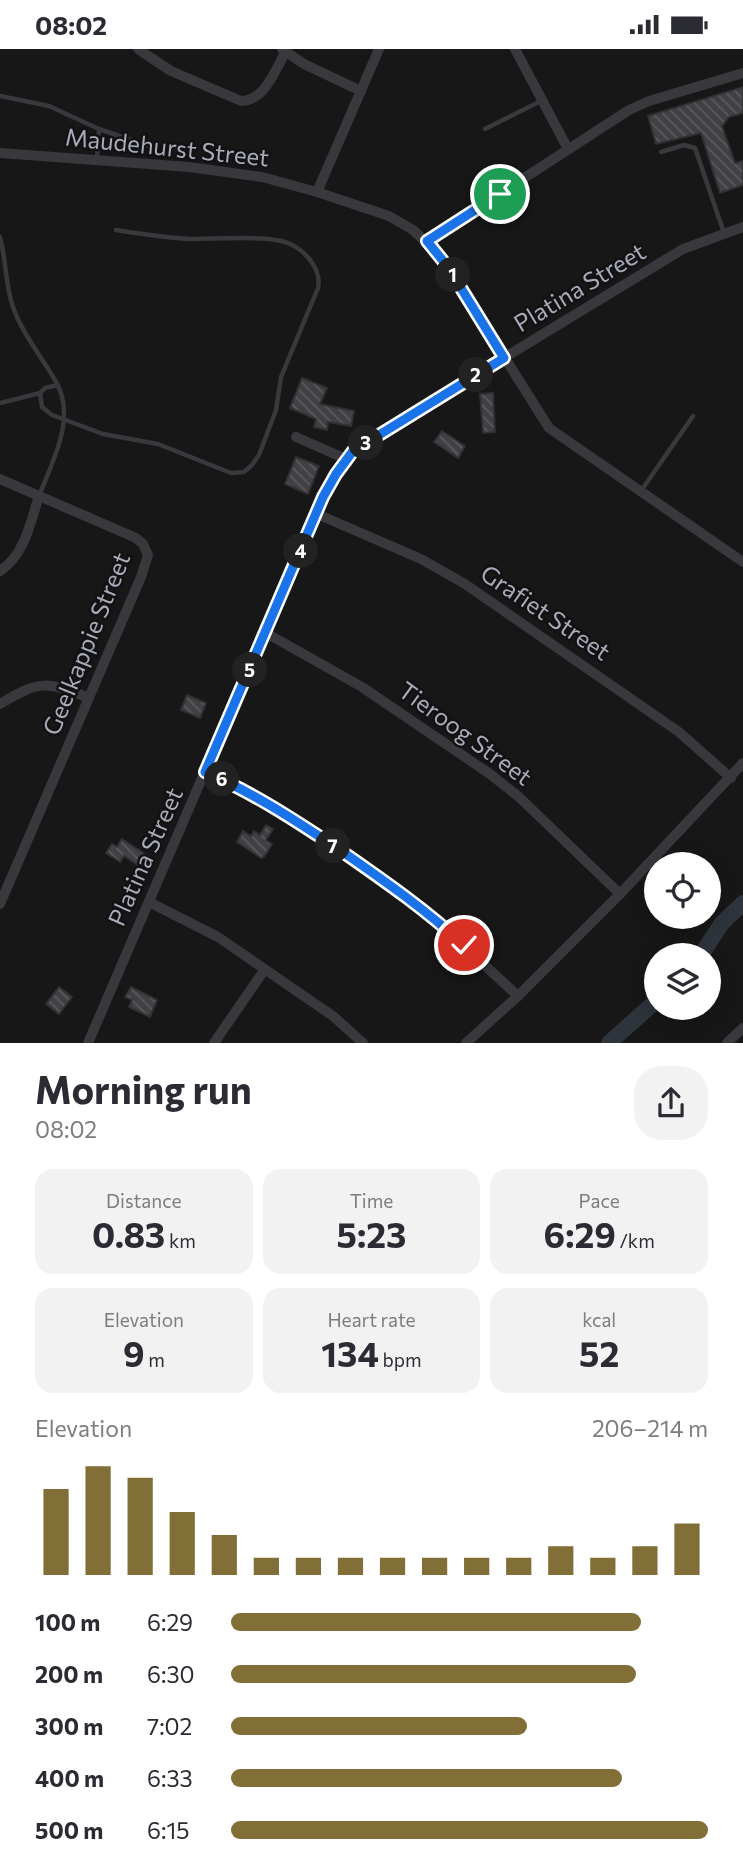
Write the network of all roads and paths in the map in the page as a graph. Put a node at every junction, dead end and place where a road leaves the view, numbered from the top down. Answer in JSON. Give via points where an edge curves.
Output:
{"nodes":[{"id":1,"x":138,"y":49,"type":"edge"},
{"id":2,"x":379,"y":49,"type":"edge"},
{"id":3,"x":515,"y":49,"type":"edge"},
{"id":4,"x":283,"y":51,"type":"edge"},
{"id":5,"x":743,"y":73,"type":"edge"},
{"id":6,"x":361,"y":91,"type":"junction"},
{"id":7,"x":0,"y":96,"type":"edge"},
{"id":8,"x":542,"y":101,"type":"junction"},
{"id":9,"x":99,"y":128,"type":"junction"},
{"id":10,"x":485,"y":129,"type":"dead end"},
{"id":11,"x":154,"y":148,"type":"dead end"},
{"id":12,"x":568,"y":149,"type":"junction"},
{"id":13,"x":661,"y":152,"type":"dead end"},
{"id":14,"x":0,"y":153,"type":"edge"},
{"id":15,"x":97,"y":159,"type":"junction"},
{"id":16,"x":317,"y":192,"type":"junction"},
{"id":17,"x":743,"y":226,"type":"edge"},
{"id":18,"x":116,"y":230,"type":"dead end"},
{"id":19,"x":724,"y":233,"type":"junction"},
{"id":20,"x":0,"y":237,"type":"edge"},
{"id":21,"x":427,"y":241,"type":"junction"},
{"id":22,"x":504,"y":358,"type":"junction"},
{"id":23,"x":58,"y":385,"type":"junction"},
{"id":24,"x":40,"y":393,"type":"junction"},
{"id":25,"x":0,"y":403,"type":"edge"},
{"id":26,"x":693,"y":416,"type":"dead end"},
{"id":27,"x":64,"y":419,"type":"junction"},
{"id":28,"x":296,"y":437,"type":"dead end"},
{"id":29,"x":346,"y":459,"type":"junction"},
{"id":30,"x":0,"y":479,"type":"edge"},
{"id":31,"x":640,"y":492,"type":"junction"},
{"id":32,"x":39,"y":496,"type":"junction"},
{"id":33,"x":317,"y":514,"type":"junction"},
{"id":34,"x":743,"y":562,"type":"edge"},
{"id":35,"x":0,"y":571,"type":"edge"},
{"id":36,"x":266,"y":633,"type":"junction"},
{"id":37,"x":89,"y":698,"type":"junction"},
{"id":38,"x":0,"y":704,"type":"edge"},
{"id":39,"x":743,"y":763,"type":"edge"},
{"id":40,"x":205,"y":772,"type":"junction"},
{"id":41,"x":731,"y":778,"type":"junction"},
{"id":42,"x":620,"y":894,"type":"junction"},
{"id":43,"x":149,"y":902,"type":"junction"},
{"id":44,"x":0,"y":904,"type":"edge"},
{"id":45,"x":265,"y":969,"type":"junction"},
{"id":46,"x":518,"y":996,"type":"junction"},
{"id":47,"x":88,"y":1042,"type":"edge"},
{"id":48,"x":214,"y":1042,"type":"edge"},
{"id":49,"x":363,"y":1042,"type":"edge"},
{"id":50,"x":466,"y":1042,"type":"edge"}],
"edges":[{"from":1,"to":4,"type":"street","via":[[179,75],[246,101],[259,96]]},
{"from":2,"to":6,"type":"street"},
{"from":3,"to":8,"type":"street"},
{"from":4,"to":6,"type":"street"},
{"from":5,"to":12,"type":"street","via":[[638,105]]},
{"from":6,"to":16,"type":"street"},
{"from":7,"to":9,"type":"lane","via":[[48,106]]},
{"from":8,"to":10,"type":"lane"},
{"from":8,"to":12,"type":"street"},
{"from":9,"to":11,"type":"lane"},
{"from":9,"to":15,"type":"lane"},
{"from":12,"to":21,"type":"street"},
{"from":13,"to":19,"type":"lane","via":[[684,145],[695,148]]},
{"from":14,"to":15,"type":"street","name":"Maudehurst Street"},
{"from":15,"to":16,"type":"street","name":"Maudehurst Street","via":[[230,172]]},
{"from":16,"to":21,"type":"street","name":"Maudehurst Street","via":[[389,216]]},
{"from":17,"to":19,"type":"street","name":"Platina Street"},
{"from":18,"to":27,"type":"lane","via":[[189,239],[287,242],[316,266],[318,288],[283,373],[276,410],[259,456],[244,472],[231,473],[158,444],[103,434]]},
{"from":19,"to":22,"type":"street","name":"Platina Street","via":[[683,249]]},
{"from":20,"to":23,"type":"lane","via":[[16,317]]},
{"from":21,"to":22,"type":"street","name":"Maudehurst Street"},
{"from":22,"to":29,"type":"street","name":"Platina Street"},
{"from":22,"to":31,"type":"street","name":"Maudehurst Street","via":[[549,428]]},
{"from":23,"to":24,"type":"lane"},
{"from":23,"to":27,"type":"lane"},
{"from":24,"to":25,"type":"lane"},
{"from":24,"to":27,"type":"lane","via":[[44,410]]},
{"from":26,"to":31,"type":"lane"},
{"from":27,"to":32,"type":"lane"},
{"from":28,"to":29,"type":"street"},
{"from":29,"to":33,"type":"street","name":"Platina Street"},
{"from":30,"to":32,"type":"street","name":"Geelkappie Street"},
{"from":31,"to":34,"type":"street","name":"Maudehurst Street"},
{"from":32,"to":35,"type":"street","via":[[20,551]]},
{"from":32,"to":37,"type":"street","name":"Geelkappie Street","via":[[136,538],[148,555]]},
{"from":33,"to":36,"type":"street","name":"Platina Street"},
{"from":33,"to":41,"type":"street","name":"Grafiet Street","via":[[421,559],[465,584],[673,727]]},
{"from":36,"to":40,"type":"street","name":"Platina Street"},
{"from":36,"to":42,"type":"street","name":"Tieroog Street","via":[[355,683],[490,774]]},
{"from":37,"to":38,"type":"street","via":[[43,685]]},
{"from":37,"to":44,"type":"street","name":"Geelkappie Street"},
{"from":39,"to":41,"type":"street"},
{"from":40,"to":43,"type":"street","name":"Platina Street"},
{"from":40,"to":46,"type":"street","via":[[266,801],[419,905]]},
{"from":41,"to":42,"type":"street"},
{"from":42,"to":46,"type":"street"},
{"from":43,"to":45,"type":"street","via":[[205,929]]},
{"from":43,"to":47,"type":"street","name":"Platina Street"},
{"from":45,"to":48,"type":"street"},
{"from":45,"to":49,"type":"street"},
{"from":46,"to":50,"type":"street"}]}
